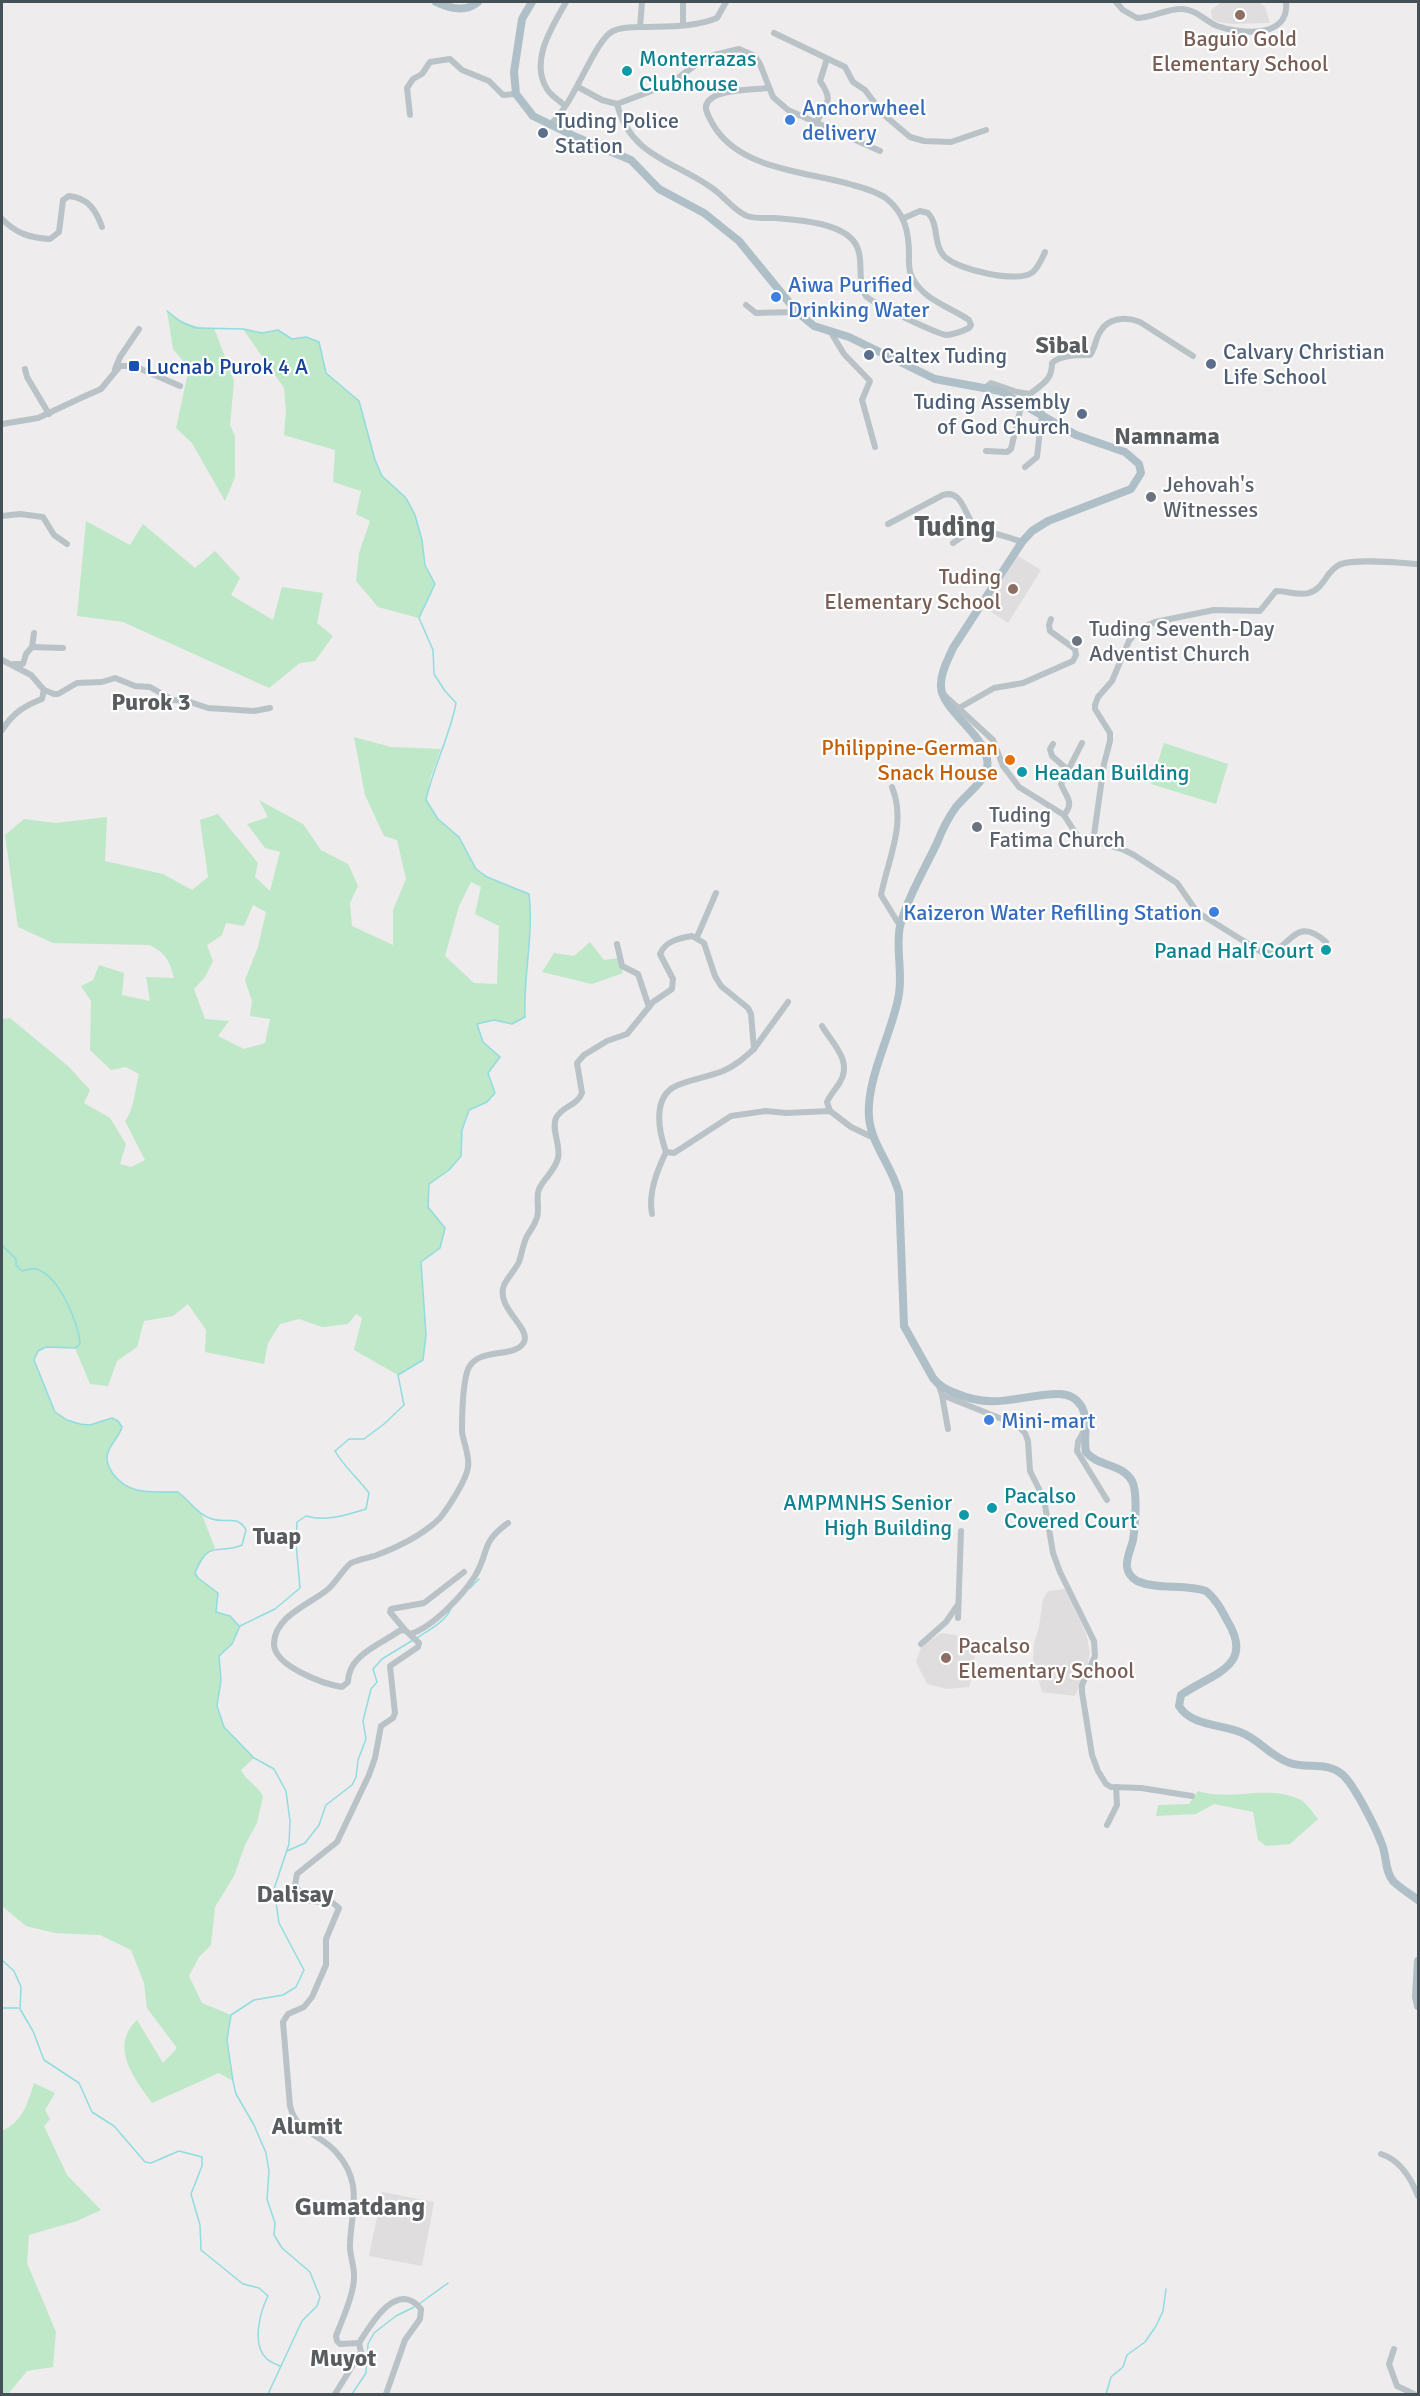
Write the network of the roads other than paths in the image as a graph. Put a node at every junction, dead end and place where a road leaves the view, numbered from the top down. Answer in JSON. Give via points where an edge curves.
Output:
{"nodes":[{"id":1,"x":436,"y":2,"type":"edge"},
{"id":2,"x":478,"y":2,"type":"edge"},
{"id":3,"x":532,"y":2,"type":"edge"},
{"id":4,"x":566,"y":2,"type":"edge"},
{"id":5,"x":642,"y":2,"type":"edge"},
{"id":6,"x":683,"y":2,"type":"edge"},
{"id":7,"x":726,"y":2,"type":"edge"},
{"id":8,"x":1116,"y":2,"type":"edge"},
{"id":9,"x":1287,"y":2,"type":"edge"},
{"id":10,"x":683,"y":25,"type":"junction"},
{"id":11,"x":640,"y":27,"type":"junction"},
{"id":12,"x":774,"y":33,"type":"dead end"},
{"id":13,"x":827,"y":59,"type":"junction"},
{"id":14,"x":578,"y":87,"type":"junction"},
{"id":15,"x":768,"y":88,"type":"junction"},
{"id":16,"x":516,"y":94,"type":"junction"},
{"id":17,"x":617,"y":104,"type":"junction"},
{"id":18,"x":564,"y":105,"type":"junction"},
{"id":19,"x":410,"y":115,"type":"dead end"},
{"id":20,"x":557,"y":119,"type":"junction"},
{"id":21,"x":816,"y":123,"type":"junction"},
{"id":22,"x":549,"y":125,"type":"junction"},
{"id":23,"x":557,"y":129,"type":"junction"},
{"id":24,"x":986,"y":130,"type":"dead end"},
{"id":25,"x":880,"y":151,"type":"dead end"},
{"id":26,"x":904,"y":218,"type":"junction"},
{"id":27,"x":2,"y":219,"type":"edge"},
{"id":28,"x":102,"y":227,"type":"dead end"},
{"id":29,"x":1045,"y":252,"type":"dead end"},
{"id":30,"x":746,"y":304,"type":"dead end"},
{"id":31,"x":797,"y":312,"type":"junction"},
{"id":32,"x":139,"y":329,"type":"dead end"},
{"id":33,"x":830,"y":331,"type":"junction"},
{"id":34,"x":1193,"y":356,"type":"dead end"},
{"id":35,"x":25,"y":369,"type":"dead end"},
{"id":36,"x":114,"y":372,"type":"junction"},
{"id":37,"x":180,"y":387,"type":"dead end"},
{"id":38,"x":986,"y":387,"type":"junction"},
{"id":39,"x":1022,"y":403,"type":"junction"},
{"id":40,"x":49,"y":414,"type":"junction"},
{"id":41,"x":1041,"y":414,"type":"junction"},
{"id":42,"x":2,"y":424,"type":"edge"},
{"id":43,"x":875,"y":447,"type":"dead end"},
{"id":44,"x":986,"y":451,"type":"dead end"},
{"id":45,"x":1025,"y":467,"type":"dead end"},
{"id":46,"x":2,"y":516,"type":"edge"},
{"id":47,"x":888,"y":524,"type":"dead end"},
{"id":48,"x":976,"y":527,"type":"junction"},
{"id":49,"x":1022,"y":542,"type":"junction"},
{"id":50,"x":953,"y":543,"type":"dead end"},
{"id":51,"x":67,"y":544,"type":"dead end"},
{"id":52,"x":1419,"y":564,"type":"edge"},
{"id":53,"x":1052,"y":619,"type":"dead end"},
{"id":54,"x":34,"y":633,"type":"dead end"},
{"id":55,"x":32,"y":647,"type":"junction"},
{"id":56,"x":63,"y":648,"type":"dead end"},
{"id":57,"x":4,"y":662,"type":"edge"},
{"id":58,"x":44,"y":690,"type":"junction"},
{"id":59,"x":942,"y":693,"type":"junction"},
{"id":60,"x":270,"y":708,"type":"dead end"},
{"id":61,"x":959,"y":708,"type":"junction"},
{"id":62,"x":2,"y":730,"type":"edge"},
{"id":63,"x":1082,"y":743,"type":"dead end"},
{"id":64,"x":1053,"y":744,"type":"dead end"},
{"id":65,"x":1068,"y":770,"type":"junction"},
{"id":66,"x":892,"y":787,"type":"dead end"},
{"id":67,"x":1064,"y":814,"type":"junction"},
{"id":68,"x":1093,"y":842,"type":"junction"},
{"id":69,"x":716,"y":893,"type":"dead end"},
{"id":70,"x":900,"y":926,"type":"junction"},
{"id":71,"x":697,"y":937,"type":"junction"},
{"id":72,"x":1326,"y":942,"type":"dead end"},
{"id":73,"x":617,"y":944,"type":"dead end"},
{"id":74,"x":788,"y":1002,"type":"dead end"},
{"id":75,"x":649,"y":1007,"type":"junction"},
{"id":76,"x":822,"y":1026,"type":"dead end"},
{"id":77,"x":754,"y":1049,"type":"junction"},
{"id":78,"x":830,"y":1111,"type":"junction"},
{"id":79,"x":874,"y":1138,"type":"junction"},
{"id":80,"x":666,"y":1152,"type":"junction"},
{"id":81,"x":652,"y":1214,"type":"dead end"},
{"id":82,"x":939,"y":1386,"type":"junction"},
{"id":83,"x":942,"y":1395,"type":"junction"},
{"id":84,"x":948,"y":1429,"type":"dead end"},
{"id":85,"x":1085,"y":1429,"type":"junction"},
{"id":86,"x":1107,"y":1500,"type":"dead end"},
{"id":87,"x":508,"y":1523,"type":"dead end"},
{"id":88,"x":961,"y":1531,"type":"dead end"},
{"id":89,"x":464,"y":1572,"type":"dead end"},
{"id":90,"x":957,"y":1605,"type":"junction"},
{"id":91,"x":958,"y":1618,"type":"dead end"},
{"id":92,"x":408,"y":1632,"type":"junction"},
{"id":93,"x":921,"y":1644,"type":"dead end"},
{"id":94,"x":1116,"y":1787,"type":"junction"},
{"id":95,"x":1192,"y":1796,"type":"dead end"},
{"id":96,"x":1107,"y":1825,"type":"dead end"},
{"id":97,"x":1419,"y":1900,"type":"edge"},
{"id":98,"x":1419,"y":1961,"type":"edge"},
{"id":99,"x":1419,"y":2006,"type":"edge"},
{"id":100,"x":1380,"y":2154,"type":"dead end"},
{"id":101,"x":1419,"y":2196,"type":"edge"},
{"id":102,"x":359,"y":2343,"type":"junction"},
{"id":103,"x":1394,"y":2349,"type":"dead end"},
{"id":104,"x":335,"y":2394,"type":"edge"},
{"id":105,"x":386,"y":2394,"type":"edge"},
{"id":106,"x":1414,"y":2394,"type":"edge"}],
"edges":[{"from":1,"to":2,"type":"main road","via":[[465,9]]},
{"from":3,"to":16,"type":"main road","via":[[522,19],[514,66]]},
{"from":4,"to":18,"type":"street","via":[[549,32],[542,55],[545,86]]},
{"from":5,"to":11,"type":"street"},
{"from":6,"to":10,"type":"street"},
{"from":7,"to":10,"type":"street","via":[[717,18]]},
{"from":8,"to":9,"type":"street","via":[[1137,18],[1182,8],[1218,26],[1252,31],[1275,28],[1286,13]]},
{"from":10,"to":11,"type":"street"},
{"from":11,"to":14,"type":"street","via":[[621,28],[607,35]]},
{"from":12,"to":13,"type":"street"},
{"from":13,"to":21,"type":"street","via":[[820,81],[829,92],[828,98]]},
{"from":13,"to":24,"type":"street","via":[[847,69],[853,82],[910,137],[951,142]]},
{"from":14,"to":17,"type":"street"},
{"from":14,"to":18,"type":"street"},
{"from":15,"to":17,"type":"street","via":[[755,56],[735,48],[698,63],[670,84]]},
{"from":15,"to":21,"type":"street","via":[[788,110]]},
{"from":15,"to":26,"type":"street","via":[[719,94],[707,104],[706,112],[725,141],[766,163],[865,188],[884,197]]},
{"from":16,"to":19,"type":"street","via":[[503,95],[489,81],[462,70],[450,59],[436,59],[407,88]]},
{"from":16,"to":22,"type":"main road","via":[[533,116]]},
{"from":17,"to":26,"type":"street","via":[[625,126],[642,146],[712,187],[747,216],[809,222],[844,233],[855,243],[863,288],[869,299],[946,335],[969,328],[969,320],[928,297],[912,278]]},
{"from":18,"to":20,"type":"street"},
{"from":20,"to":22,"type":"street"},
{"from":20,"to":23,"type":"street"},
{"from":21,"to":25,"type":"street"},
{"from":22,"to":23,"type":"main road"},
{"from":23,"to":31,"type":"main road","via":[[631,160],[659,189],[704,213],[739,241]]},
{"from":26,"to":29,"type":"street","via":[[920,211],[931,214],[943,255],[971,271],[1026,275],[1035,269]]},
{"from":27,"to":28,"type":"street","via":[[25,236],[50,239],[59,232],[63,200],[69,196],[88,202]]},
{"from":30,"to":31,"type":"street","via":[[756,313]]},
{"from":31,"to":33,"type":"main road","via":[[814,326]]},
{"from":32,"to":36,"type":"street"},
{"from":33,"to":38,"type":"main road","via":[[935,379]]},
{"from":33,"to":43,"type":"street","via":[[844,354],[870,381],[862,400]]},
{"from":34,"to":38,"type":"street","via":[[1140,322],[1122,318],[1100,331],[1090,356],[1055,360],[1047,383],[1030,394],[991,383]]},
{"from":35,"to":40,"type":"street"},
{"from":36,"to":37,"type":"street","via":[[120,366],[135,366]]},
{"from":36,"to":40,"type":"street","via":[[101,389]]},
{"from":38,"to":39,"type":"main road"},
{"from":39,"to":41,"type":"main road"},
{"from":39,"to":44,"type":"street","via":[[1011,449]]},
{"from":40,"to":42,"type":"street"},
{"from":41,"to":45,"type":"street","via":[[1037,457]]},
{"from":41,"to":49,"type":"main road","via":[[1076,435],[1125,452],[1139,464],[1141,473],[1131,489],[1048,521]]},
{"from":46,"to":51,"type":"street","via":[[43,517],[54,535]]},
{"from":47,"to":48,"type":"street","via":[[951,494],[958,497]]},
{"from":48,"to":49,"type":"street"},
{"from":48,"to":50,"type":"street"},
{"from":49,"to":59,"type":"main road","via":[[953,648],[942,679]]},
{"from":52,"to":68,"type":"street","via":[[1342,564],[1316,590],[1305,594],[1276,591],[1260,611],[1214,610],[1155,622],[1138,630],[1095,705],[1110,741]]},
{"from":53,"to":61,"type":"street","via":[[1050,631],[1075,649],[1073,661],[1023,683],[994,688]]},
{"from":54,"to":55,"type":"street"},
{"from":55,"to":56,"type":"street"},
{"from":55,"to":57,"type":"street","via":[[23,664]]},
{"from":57,"to":58,"type":"street","via":[[31,675]]},
{"from":58,"to":60,"type":"street","via":[[58,694],[77,683],[115,678],[150,687],[173,700],[208,708]]},
{"from":58,"to":62,"type":"street","via":[[42,699],[18,710]]},
{"from":59,"to":61,"type":"street"},
{"from":59,"to":70,"type":"main road","via":[[985,751],[987,768],[943,828]]},
{"from":61,"to":67,"type":"street","via":[[993,740],[1010,778]]},
{"from":63,"to":65,"type":"street"},
{"from":64,"to":65,"type":"street","via":[[1052,756]]},
{"from":65,"to":67,"type":"street","via":[[1061,784],[1070,801]]},
{"from":66,"to":70,"type":"street","via":[[898,807],[896,835],[881,895]]},
{"from":67,"to":68,"type":"street","via":[[1078,837]]},
{"from":68,"to":72,"type":"street","via":[[1129,852],[1170,878],[1197,912],[1263,953],[1274,952],[1300,932],[1312,933]]},
{"from":69,"to":71,"type":"street"},
{"from":70,"to":79,"type":"main road","via":[[898,1000],[869,1100]]},
{"from":71,"to":75,"type":"street","via":[[678,938],[661,950],[673,979],[672,988]]},
{"from":71,"to":77,"type":"street","via":[[704,943],[721,986],[748,1008]]},
{"from":73,"to":75,"type":"street","via":[[622,966],[638,974]]},
{"from":74,"to":77,"type":"street"},
{"from":75,"to":92,"type":"street","via":[[627,1034],[607,1041],[577,1063],[582,1093],[556,1119],[558,1159],[539,1188],[537,1220],[504,1286],[504,1303],[523,1331],[524,1342],[519,1348],[476,1360],[467,1372],[462,1432],[469,1465],[463,1481],[434,1522],[397,1546],[351,1564],[327,1590],[289,1616],[274,1642],[281,1660],[293,1669],[342,1687],[348,1682],[353,1664],[364,1653],[399,1631]]},
{"from":76,"to":78,"type":"street","via":[[842,1055],[845,1068],[827,1102]]},
{"from":77,"to":80,"type":"street","via":[[736,1065],[676,1085],[667,1093],[658,1115]]},
{"from":78,"to":79,"type":"street"},
{"from":78,"to":80,"type":"street","via":[[766,1111],[731,1116],[674,1153]]},
{"from":79,"to":82,"type":"main road","via":[[898,1193],[904,1326]]},
{"from":80,"to":81,"type":"street","via":[[655,1178]]},
{"from":82,"to":83,"type":"street"},
{"from":82,"to":85,"type":"main road","via":[[963,1397],[991,1402],[1066,1394],[1082,1408]]},
{"from":83,"to":84,"type":"street"},
{"from":83,"to":94,"type":"street","via":[[1009,1421],[1021,1428],[1028,1440],[1030,1471],[1044,1499],[1053,1553],[1094,1641],[1095,1656],[1082,1692],[1092,1755],[1102,1779]]},
{"from":85,"to":86,"type":"street","via":[[1077,1451]]},
{"from":85,"to":97,"type":"main road","via":[[1090,1457],[1124,1472],[1134,1483],[1129,1575],[1146,1584],[1206,1591],[1234,1632],[1238,1646],[1232,1663],[1181,1695],[1179,1706],[1183,1713],[1240,1732],[1279,1759],[1322,1766],[1342,1774],[1382,1842],[1390,1875]]},
{"from":87,"to":92,"type":"street","via":[[489,1540],[476,1575],[464,1590],[435,1620]]},
{"from":88,"to":90,"type":"street"},
{"from":89,"to":92,"type":"street","via":[[424,1602],[391,1609]]},
{"from":90,"to":91,"type":"street"},
{"from":90,"to":93,"type":"street","via":[[946,1622]]},
{"from":92,"to":102,"type":"street","via":[[419,1643],[418,1647],[390,1666],[395,1713],[381,1726],[372,1767],[342,1833],[333,1847],[301,1869],[296,1878],[298,1892],[304,1898],[336,1904],[339,1908],[326,1939],[326,1965],[312,1997],[304,2007],[288,2014],[284,2022],[293,2118],[336,2153],[354,2182],[350,2245],[355,2276],[336,2336],[340,2344]]},
{"from":94,"to":95,"type":"street"},
{"from":94,"to":96,"type":"street","via":[[1117,1805]]},
{"from":98,"to":99,"type":"main road"},
{"from":100,"to":101,"type":"street","via":[[1398,2162]]},
{"from":102,"to":104,"type":"street","via":[[359,2356]]},
{"from":102,"to":105,"type":"street","via":[[380,2312],[396,2300],[415,2302],[421,2309]]},
{"from":103,"to":106,"type":"street","via":[[1389,2364],[1397,2386]]}]}
